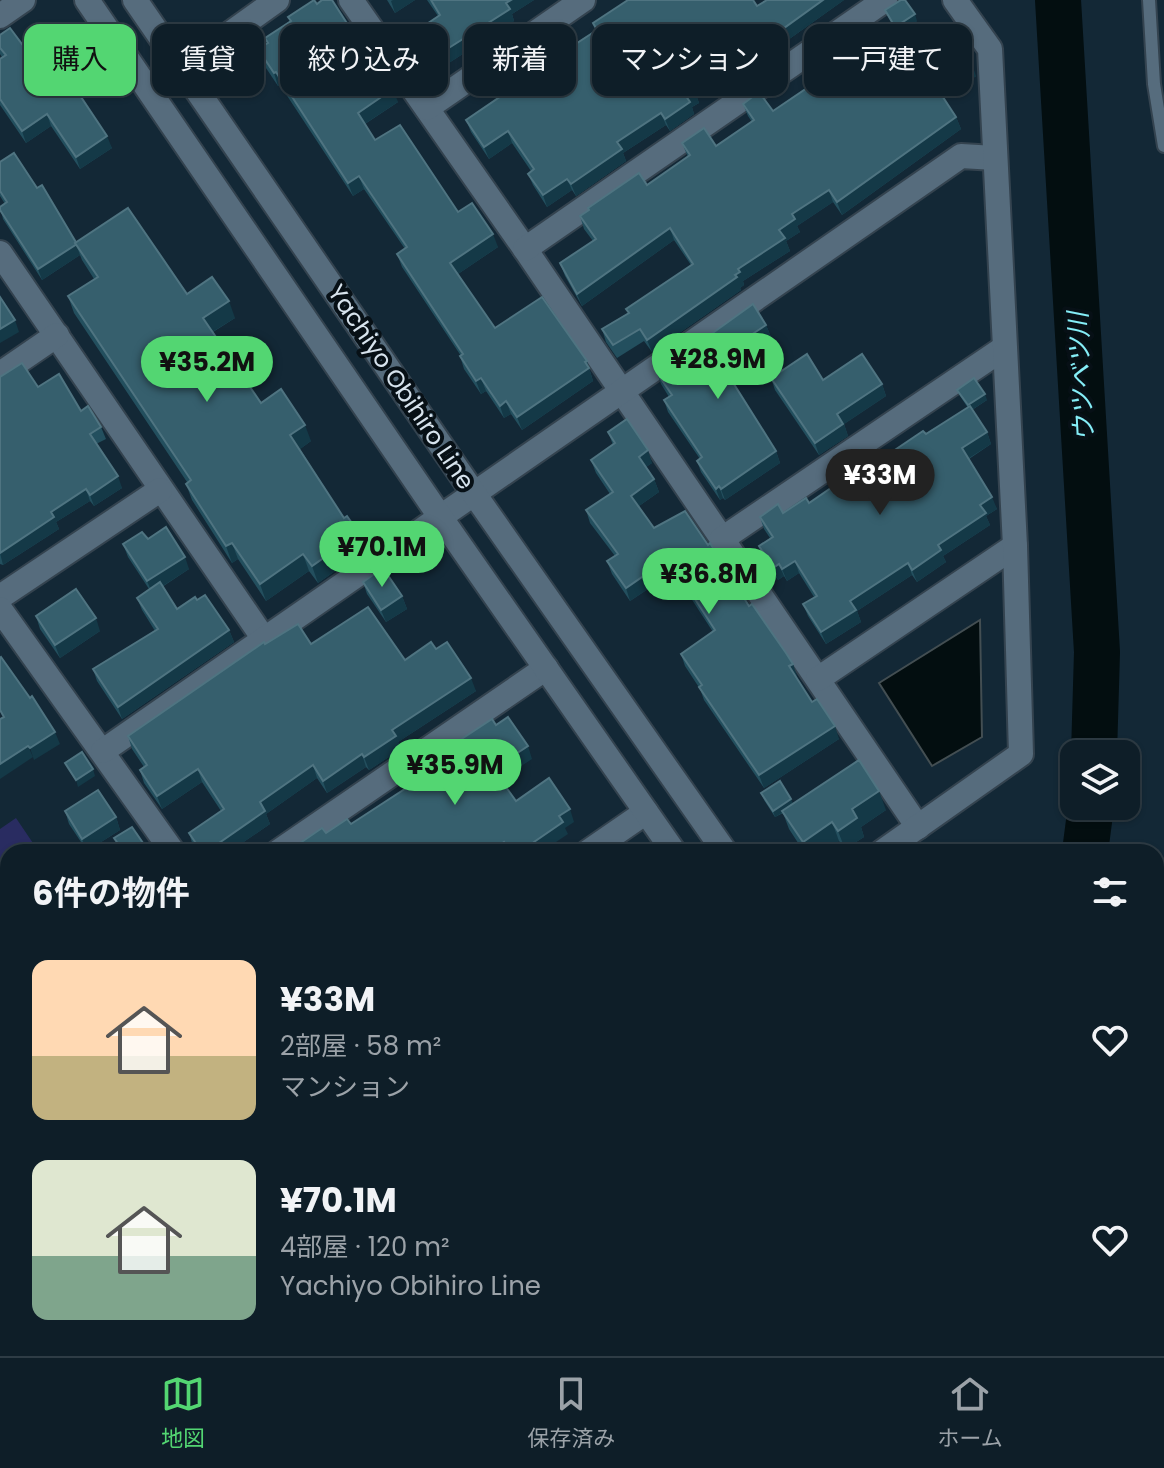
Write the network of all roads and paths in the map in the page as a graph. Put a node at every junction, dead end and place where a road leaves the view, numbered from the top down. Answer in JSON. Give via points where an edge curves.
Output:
{"nodes":[{"id":1,"x":23,"y":0,"type":"edge"},
{"id":2,"x":87,"y":0,"type":"edge"},
{"id":3,"x":135,"y":0,"type":"edge"},
{"id":4,"x":277,"y":0,"type":"edge"},
{"id":5,"x":351,"y":0,"type":"edge"},
{"id":6,"x":583,"y":0,"type":"edge"},
{"id":7,"x":885,"y":0,"type":"edge"},
{"id":8,"x":955,"y":0,"type":"edge"},
{"id":9,"x":1149,"y":0,"type":"edge"},
{"id":10,"x":0,"y":16,"type":"edge"},
{"id":11,"x":152,"y":24,"type":"edge"},
{"id":12,"x":243,"y":24,"type":"edge"},
{"id":13,"x":150,"y":91,"type":"joint"},
{"id":14,"x":202,"y":96,"type":"edge"},
{"id":15,"x":427,"y":108,"type":"junction"},
{"id":16,"x":1164,"y":146,"type":"edge"},
{"id":17,"x":995,"y":158,"type":"junction"},
{"id":18,"x":525,"y":249,"type":"junction"},
{"id":19,"x":0,"y":253,"type":"edge"},
{"id":20,"x":57,"y":335,"type":"junction"},
{"id":21,"x":1004,"y":348,"type":"junction"},
{"id":22,"x":0,"y":374,"type":"edge"},
{"id":23,"x":623,"y":392,"type":"junction"},
{"id":24,"x":160,"y":490,"type":"junction"},
{"id":25,"x":475,"y":495,"type":"junction"},
{"id":26,"x":441,"y":518,"type":"junction"},
{"id":27,"x":722,"y":539,"type":"junction"},
{"id":28,"x":1015,"y":546,"type":"junction"},
{"id":29,"x":0,"y":597,"type":"edge"},
{"id":30,"x":0,"y":609,"type":"edge"},
{"id":31,"x":264,"y":639,"type":"junction"},
{"id":32,"x":546,"y":668,"type":"junction"},
{"id":33,"x":818,"y":679,"type":"junction"},
{"id":34,"x":103,"y":751,"type":"junction"},
{"id":35,"x":646,"y":812,"type":"junction"},
{"id":36,"x":918,"y":827,"type":"junction"},
{"id":37,"x":167,"y":844,"type":"edge"},
{"id":38,"x":290,"y":844,"type":"edge"},
{"id":39,"x":600,"y":844,"type":"edge"},
{"id":40,"x":668,"y":844,"type":"edge"},
{"id":41,"x":719,"y":844,"type":"edge"},
{"id":42,"x":894,"y":844,"type":"edge"}],
"edges":[{"from":1,"to":10,"type":"street"},
{"from":2,"to":13,"type":"street","name":"Yachiyo Obihiro Line"},
{"from":3,"to":11,"type":"street","name":"Yachiyo Obihiro Line"},
{"from":4,"to":12,"type":"street"},
{"from":5,"to":15,"type":"street"},
{"from":6,"to":15,"type":"street"},
{"from":7,"to":18,"type":"street"},
{"from":8,"to":17,"type":"street","via":[[990,49]]},
{"from":9,"to":16,"type":"lane"},
{"from":13,"to":26,"type":"street","name":"Yachiyo Obihiro Line"},
{"from":14,"to":25,"type":"street","name":"Yachiyo Obihiro Line"},
{"from":15,"to":18,"type":"street"},
{"from":17,"to":21,"type":"street"},
{"from":17,"to":23,"type":"street","via":[[961,156]]},
{"from":18,"to":23,"type":"street"},
{"from":19,"to":20,"type":"street"},
{"from":20,"to":22,"type":"street"},
{"from":20,"to":24,"type":"street"},
{"from":21,"to":27,"type":"street"},
{"from":21,"to":28,"type":"street"},
{"from":23,"to":25,"type":"street"},
{"from":23,"to":27,"type":"street"},
{"from":24,"to":29,"type":"street"},
{"from":24,"to":31,"type":"street"},
{"from":25,"to":26,"type":"street"},
{"from":25,"to":41,"type":"street","name":"Yachiyo Obihiro Line"},
{"from":26,"to":31,"type":"street"},
{"from":26,"to":32,"type":"street","name":"Yachiyo Obihiro Line"},
{"from":27,"to":33,"type":"street"},
{"from":28,"to":33,"type":"street"},
{"from":28,"to":36,"type":"street","via":[[1021,754]]},
{"from":30,"to":34,"type":"street"},
{"from":31,"to":34,"type":"street"},
{"from":32,"to":35,"type":"street","name":"Yachiyo Obihiro Line"},
{"from":32,"to":38,"type":"street"},
{"from":33,"to":36,"type":"street"},
{"from":34,"to":37,"type":"street"},
{"from":35,"to":39,"type":"street"},
{"from":35,"to":40,"type":"street","name":"Yachiyo Obihiro Line"},
{"from":36,"to":42,"type":"street"}]}
